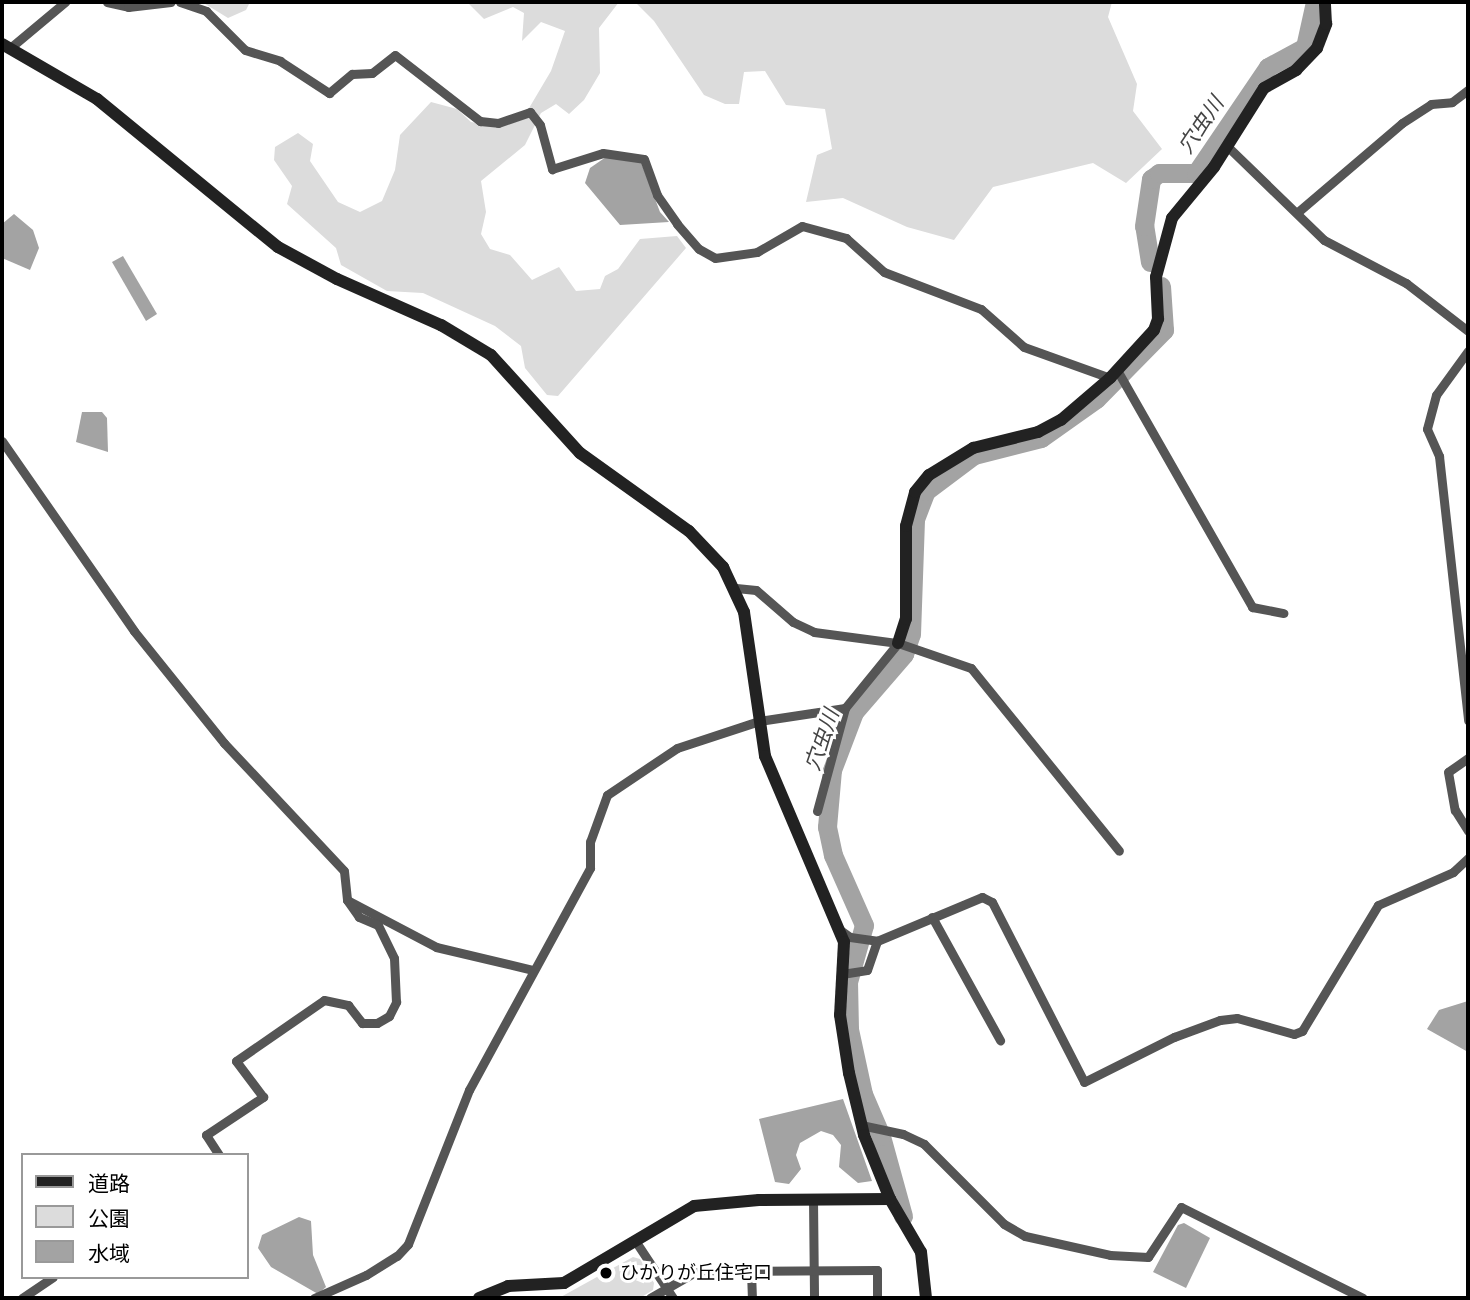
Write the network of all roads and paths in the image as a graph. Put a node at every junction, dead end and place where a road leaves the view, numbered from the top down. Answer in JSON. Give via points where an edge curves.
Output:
{"nodes":[{"id":1,"x":65,"y":2,"type":"edge"},
{"id":2,"x":107,"y":2,"type":"edge"},
{"id":3,"x":171,"y":2,"type":"edge"},
{"id":4,"x":180,"y":2,"type":"edge"},
{"id":5,"x":1325,"y":2,"type":"edge"},
{"id":6,"x":6,"y":46,"type":"edge"},
{"id":7,"x":1468,"y":90,"type":"edge"},
{"id":8,"x":1227,"y":146,"type":"junction"},
{"id":9,"x":1299,"y":211,"type":"junction"},
{"id":10,"x":1468,"y":331,"type":"edge"},
{"id":11,"x":1468,"y":351,"type":"edge"},
{"id":12,"x":1113,"y":374,"type":"junction"},
{"id":13,"x":2,"y":442,"type":"edge"},
{"id":14,"x":736,"y":588,"type":"junction"},
{"id":15,"x":1283,"y":613,"type":"dead end"},
{"id":16,"x":898,"y":643,"type":"junction"},
{"id":17,"x":845,"y":708,"type":"junction"},
{"id":18,"x":1468,"y":720,"type":"edge"},
{"id":19,"x":759,"y":721,"type":"junction"},
{"id":20,"x":1468,"y":758,"type":"edge"},
{"id":21,"x":817,"y":811,"type":"dead end"},
{"id":22,"x":1468,"y":831,"type":"edge"},
{"id":23,"x":1119,"y":851,"type":"dead end"},
{"id":24,"x":1468,"y":858,"type":"edge"},
{"id":25,"x":347,"y":900,"type":"junction"},
{"id":26,"x":932,"y":917,"type":"junction"},
{"id":27,"x":840,"y":930,"type":"junction"},
{"id":28,"x":877,"y":941,"type":"junction"},
{"id":29,"x":533,"y":970,"type":"junction"},
{"id":30,"x":842,"y":974,"type":"junction"},
{"id":31,"x":1000,"y":1040,"type":"dead end"},
{"id":32,"x":861,"y":1125,"type":"junction"},
{"id":33,"x":218,"y":1153,"type":"edge"},
{"id":34,"x":813,"y":1199,"type":"junction"},
{"id":35,"x":890,"y":1199,"type":"junction"},
{"id":36,"x":636,"y":1242,"type":"junction"},
{"id":37,"x":814,"y":1270,"type":"junction"},
{"id":38,"x":751,"y":1271,"type":"junction"},
{"id":39,"x":50,"y":1279,"type":"edge"},
{"id":40,"x":666,"y":1287,"type":"junction"},
{"id":41,"x":22,"y":1298,"type":"edge"},
{"id":42,"x":314,"y":1298,"type":"edge"},
{"id":43,"x":479,"y":1298,"type":"edge"},
{"id":44,"x":650,"y":1298,"type":"edge"},
{"id":45,"x":673,"y":1298,"type":"edge"},
{"id":46,"x":751,"y":1298,"type":"edge"},
{"id":47,"x":814,"y":1298,"type":"edge"},
{"id":48,"x":877,"y":1298,"type":"edge"},
{"id":49,"x":926,"y":1298,"type":"edge"},
{"id":50,"x":1363,"y":1298,"type":"edge"}],
"edges":[{"from":1,"to":6,"type":"street"},
{"from":2,"to":3,"type":"street","via":[[128,6]]},
{"from":4,"to":12,"type":"street","via":[[206,11],[246,50],[280,61],[329,93],[352,74],[372,73],[395,55],[481,121],[498,123],[530,112],[540,125],[552,169],[603,153],[644,159],[657,195],[677,224],[699,249],[715,258],[743,257],[802,226],[846,238],[884,272],[981,309],[1024,347]]},
{"from":5,"to":8,"type":"street","via":[[1326,24],[1317,48],[1296,70],[1264,88]]},
{"from":6,"to":14,"type":"street","via":[[97,99],[278,247],[441,325],[491,355],[580,453],[689,531]]},
{"from":7,"to":9,"type":"street","via":[[1452,102],[1431,104],[1402,124]]},
{"from":8,"to":9,"type":"street"},
{"from":8,"to":12,"type":"street","via":[[1172,218],[1156,277],[1158,319],[1154,330]]},
{"from":9,"to":10,"type":"street","via":[[1324,240],[1406,283]]},
{"from":11,"to":18,"type":"street","via":[[1436,395],[1427,429],[1439,456]]},
{"from":12,"to":15,"type":"street","via":[[1252,607]]},
{"from":12,"to":16,"type":"street","via":[[1060,420],[1038,432],[973,448],[923,481],[908,511],[906,619]]},
{"from":13,"to":25,"type":"street","via":[[134,631],[224,743],[344,871]]},
{"from":14,"to":16,"type":"street","via":[[756,590],[793,622],[814,632]]},
{"from":14,"to":19,"type":"street","via":[[748,635]]},
{"from":16,"to":17,"type":"street"},
{"from":16,"to":23,"type":"street","via":[[971,668],[989,684]]},
{"from":17,"to":19,"type":"street"},
{"from":17,"to":21,"type":"street"},
{"from":19,"to":27,"type":"street","via":[[765,756]]},
{"from":19,"to":29,"type":"street","via":[[677,748],[607,795],[590,842],[590,868]]},
{"from":20,"to":22,"type":"street","via":[[1448,772],[1455,810]]},
{"from":24,"to":26,"type":"street","via":[[1453,872],[1378,905],[1302,1031],[1294,1034],[1237,1018],[1220,1020],[1174,1037],[1084,1082],[992,902],[982,897]]},
{"from":25,"to":29,"type":"street","via":[[436,947]]},
{"from":25,"to":33,"type":"street","via":[[359,917],[378,925],[394,958],[396,1002],[389,1016],[377,1023],[362,1023],[348,1004],[324,1000],[236,1062],[263,1097],[206,1135]]},
{"from":26,"to":28,"type":"street"},
{"from":26,"to":31,"type":"street"},
{"from":27,"to":28,"type":"street","via":[[850,937]]},
{"from":27,"to":30,"type":"street"},
{"from":28,"to":30,"type":"street","via":[[867,970]]},
{"from":29,"to":42,"type":"street","via":[[469,1090],[408,1244],[366,1275]]},
{"from":30,"to":32,"type":"street","via":[[843,1039]]},
{"from":32,"to":35,"type":"street"},
{"from":32,"to":50,"type":"street","via":[[903,1134],[924,1144],[1004,1224],[1033,1238],[1110,1255],[1147,1257],[1181,1207]]},
{"from":34,"to":35,"type":"street"},
{"from":34,"to":36,"type":"street","via":[[694,1206]]},
{"from":34,"to":37,"type":"street"},
{"from":35,"to":49,"type":"street","via":[[921,1252]]},
{"from":36,"to":40,"type":"street"},
{"from":36,"to":43,"type":"street","via":[[564,1283],[508,1286]]},
{"from":37,"to":38,"type":"street"},
{"from":37,"to":47,"type":"street"},
{"from":37,"to":48,"type":"street","via":[[877,1270]]},
{"from":38,"to":40,"type":"street","via":[[697,1271]]},
{"from":38,"to":46,"type":"street"},
{"from":39,"to":41,"type":"street"},
{"from":40,"to":44,"type":"street"},
{"from":40,"to":45,"type":"street"}]}
